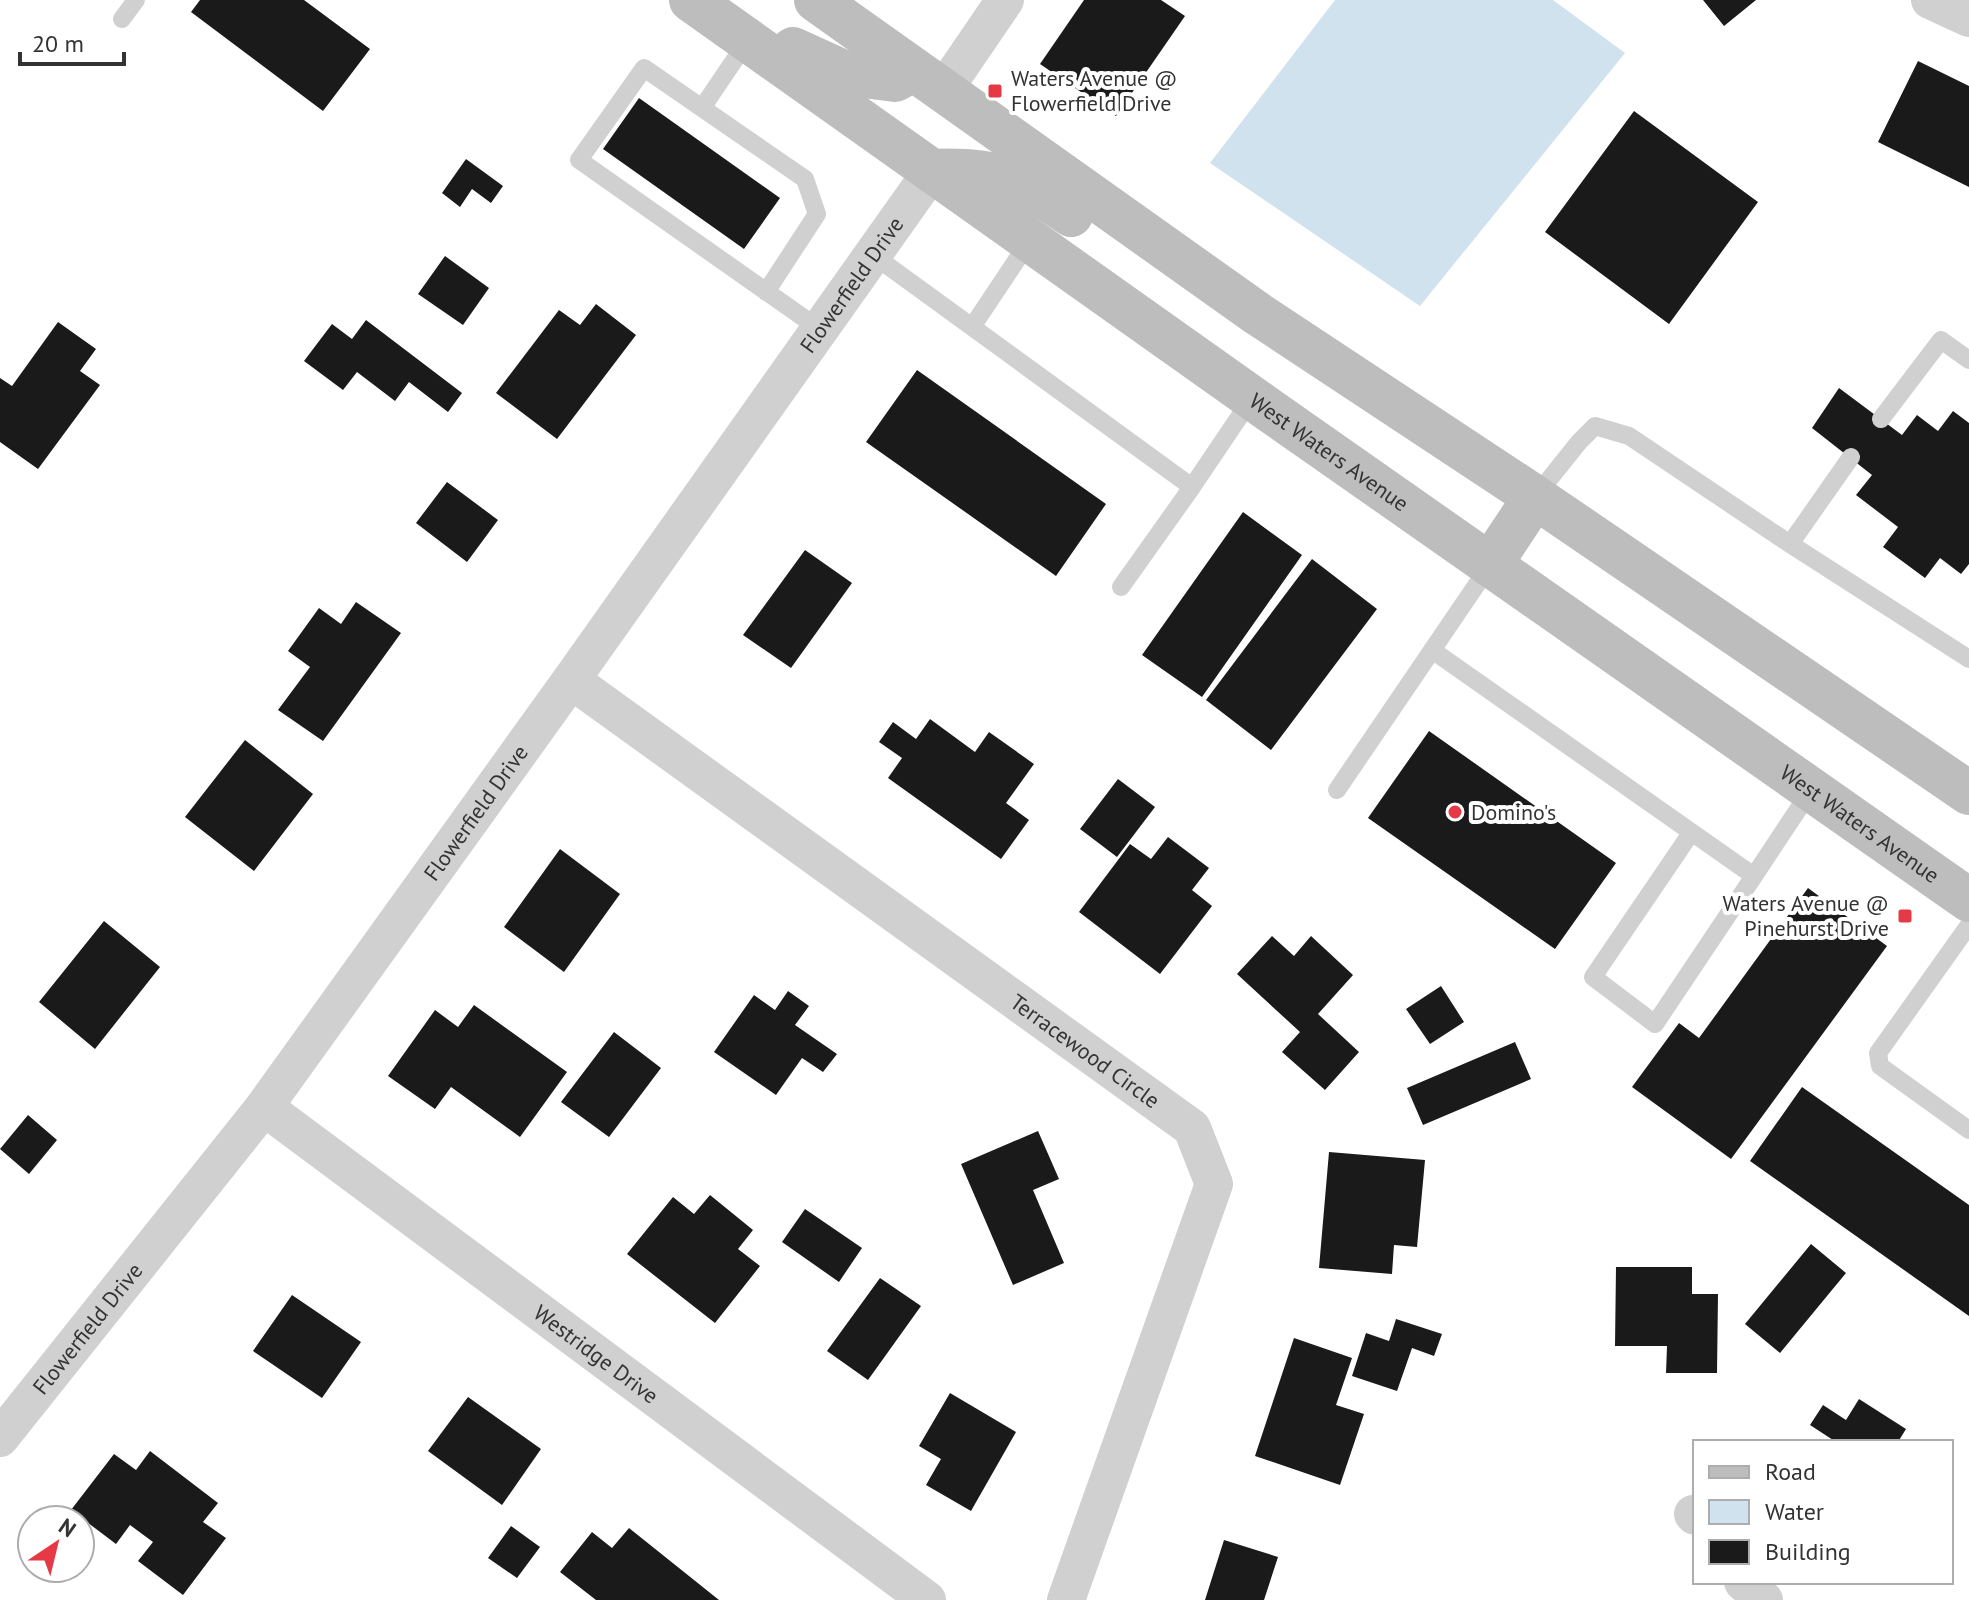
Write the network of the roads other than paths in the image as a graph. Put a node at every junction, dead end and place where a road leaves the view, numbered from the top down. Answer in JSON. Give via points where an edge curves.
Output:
{"nodes":[{"id":1,"x":136,"y":0,"type":"edge"},
{"id":2,"x":691,"y":0,"type":"edge"},
{"id":3,"x":816,"y":0,"type":"edge"},
{"id":4,"x":1005,"y":0,"type":"edge"},
{"id":5,"x":1930,"y":0,"type":"edge"},
{"id":6,"x":1969,"y":18,"type":"edge"},
{"id":7,"x":122,"y":19,"type":"dead end"},
{"id":8,"x":748,"y":40,"type":"junction"},
{"id":9,"x":928,"y":80,"type":"junction"},
{"id":10,"x":702,"y":108,"type":"junction"},
{"id":11,"x":932,"y":171,"type":"junction"},
{"id":12,"x":1030,"y":240,"type":"junction"},
{"id":13,"x":873,"y":255,"type":"junction"},
{"id":14,"x":766,"y":292,"type":"junction"},
{"id":15,"x":1258,"y":314,"type":"junction"},
{"id":16,"x":972,"y":327,"type":"junction"},
{"id":17,"x":821,"y":330,"type":"junction"},
{"id":18,"x":1969,"y":360,"type":"edge"},
{"id":19,"x":1252,"y":398,"type":"junction"},
{"id":20,"x":1881,"y":419,"type":"dead end"},
{"id":21,"x":1851,"y":457,"type":"dead end"},
{"id":22,"x":1192,"y":487,"type":"junction"},
{"id":23,"x":1535,"y":497,"type":"junction"},
{"id":24,"x":1790,"y":544,"type":"junction"},
{"id":25,"x":1490,"y":565,"type":"junction"},
{"id":26,"x":1121,"y":587,"type":"dead end"},
{"id":27,"x":1432,"y":650,"type":"junction"},
{"id":28,"x":1969,"y":659,"type":"edge"},
{"id":29,"x":571,"y":680,"type":"junction"},
{"id":30,"x":1811,"y":789,"type":"junction"},
{"id":31,"x":1337,"y":790,"type":"dead end"},
{"id":32,"x":1969,"y":793,"type":"edge"},
{"id":33,"x":1691,"y":833,"type":"junction"},
{"id":34,"x":1754,"y":876,"type":"junction"},
{"id":35,"x":1969,"y":900,"type":"edge"},
{"id":36,"x":1969,"y":925,"type":"edge"},
{"id":37,"x":264,"y":1107,"type":"junction"},
{"id":38,"x":1969,"y":1130,"type":"edge"},
{"id":39,"x":0,"y":1438,"type":"edge"},
{"id":40,"x":1745,"y":1584,"type":"edge"},
{"id":41,"x":927,"y":1600,"type":"edge"},
{"id":42,"x":1066,"y":1600,"type":"edge"},
{"id":43,"x":1764,"y":1600,"type":"edge"}],
"edges":[{"from":1,"to":7,"type":"lane"},
{"from":2,"to":8,"type":"main road","name":"West Waters Avenue"},
{"from":3,"to":9,"type":"main road"},
{"from":4,"to":9,"type":"street"},
{"from":5,"to":6,"type":"street"},
{"from":8,"to":9,"type":"main road","via":[[790,48],[848,74]]},
{"from":8,"to":10,"type":"lane"},
{"from":8,"to":11,"type":"main road","name":"West Waters Avenue"},
{"from":9,"to":15,"type":"main road"},
{"from":10,"to":14,"type":"lane","via":[[805,179],[817,214]]},
{"from":10,"to":14,"type":"lane","via":[[644,68],[579,160]]},
{"from":11,"to":12,"type":"main road","name":"West Waters Avenue"},
{"from":11,"to":13,"type":"street","name":"Flowerfield Drive"},
{"from":11,"to":15,"type":"main road","via":[[1006,177],[1049,200],[1211,314]]},
{"from":12,"to":16,"type":"lane"},
{"from":12,"to":19,"type":"main road","name":"West Waters Avenue"},
{"from":13,"to":16,"type":"lane"},
{"from":13,"to":17,"type":"street","name":"Flowerfield Drive"},
{"from":14,"to":17,"type":"lane"},
{"from":15,"to":23,"type":"main road"},
{"from":16,"to":22,"type":"lane"},
{"from":17,"to":29,"type":"street","name":"Flowerfield Drive"},
{"from":18,"to":20,"type":"lane","via":[[1941,340]]},
{"from":19,"to":22,"type":"lane"},
{"from":19,"to":25,"type":"main road","name":"West Waters Avenue"},
{"from":21,"to":24,"type":"lane"},
{"from":22,"to":26,"type":"lane"},
{"from":23,"to":24,"type":"lane","via":[[1595,426],[1629,436]]},
{"from":23,"to":25,"type":"main road"},
{"from":23,"to":32,"type":"main road"},
{"from":24,"to":28,"type":"lane"},
{"from":25,"to":27,"type":"lane"},
{"from":25,"to":30,"type":"main road","name":"West Waters Avenue"},
{"from":27,"to":31,"type":"lane"},
{"from":27,"to":33,"type":"lane"},
{"from":29,"to":37,"type":"street","name":"Flowerfield Drive"},
{"from":29,"to":42,"type":"street","name":"Terracewood Circle","via":[[1192,1128],[1214,1184]]},
{"from":30,"to":34,"type":"lane"},
{"from":30,"to":35,"type":"main road","name":"West Waters Avenue"},
{"from":33,"to":34,"type":"lane"},
{"from":33,"to":34,"type":"lane","via":[[1593,977],[1655,1024]]},
{"from":36,"to":38,"type":"lane","via":[[1878,1053],[1880,1066]]},
{"from":37,"to":39,"type":"street","name":"Flowerfield Drive"},
{"from":37,"to":41,"type":"street","name":"Westridge Drive"},
{"from":40,"to":43,"type":"street"}]}
